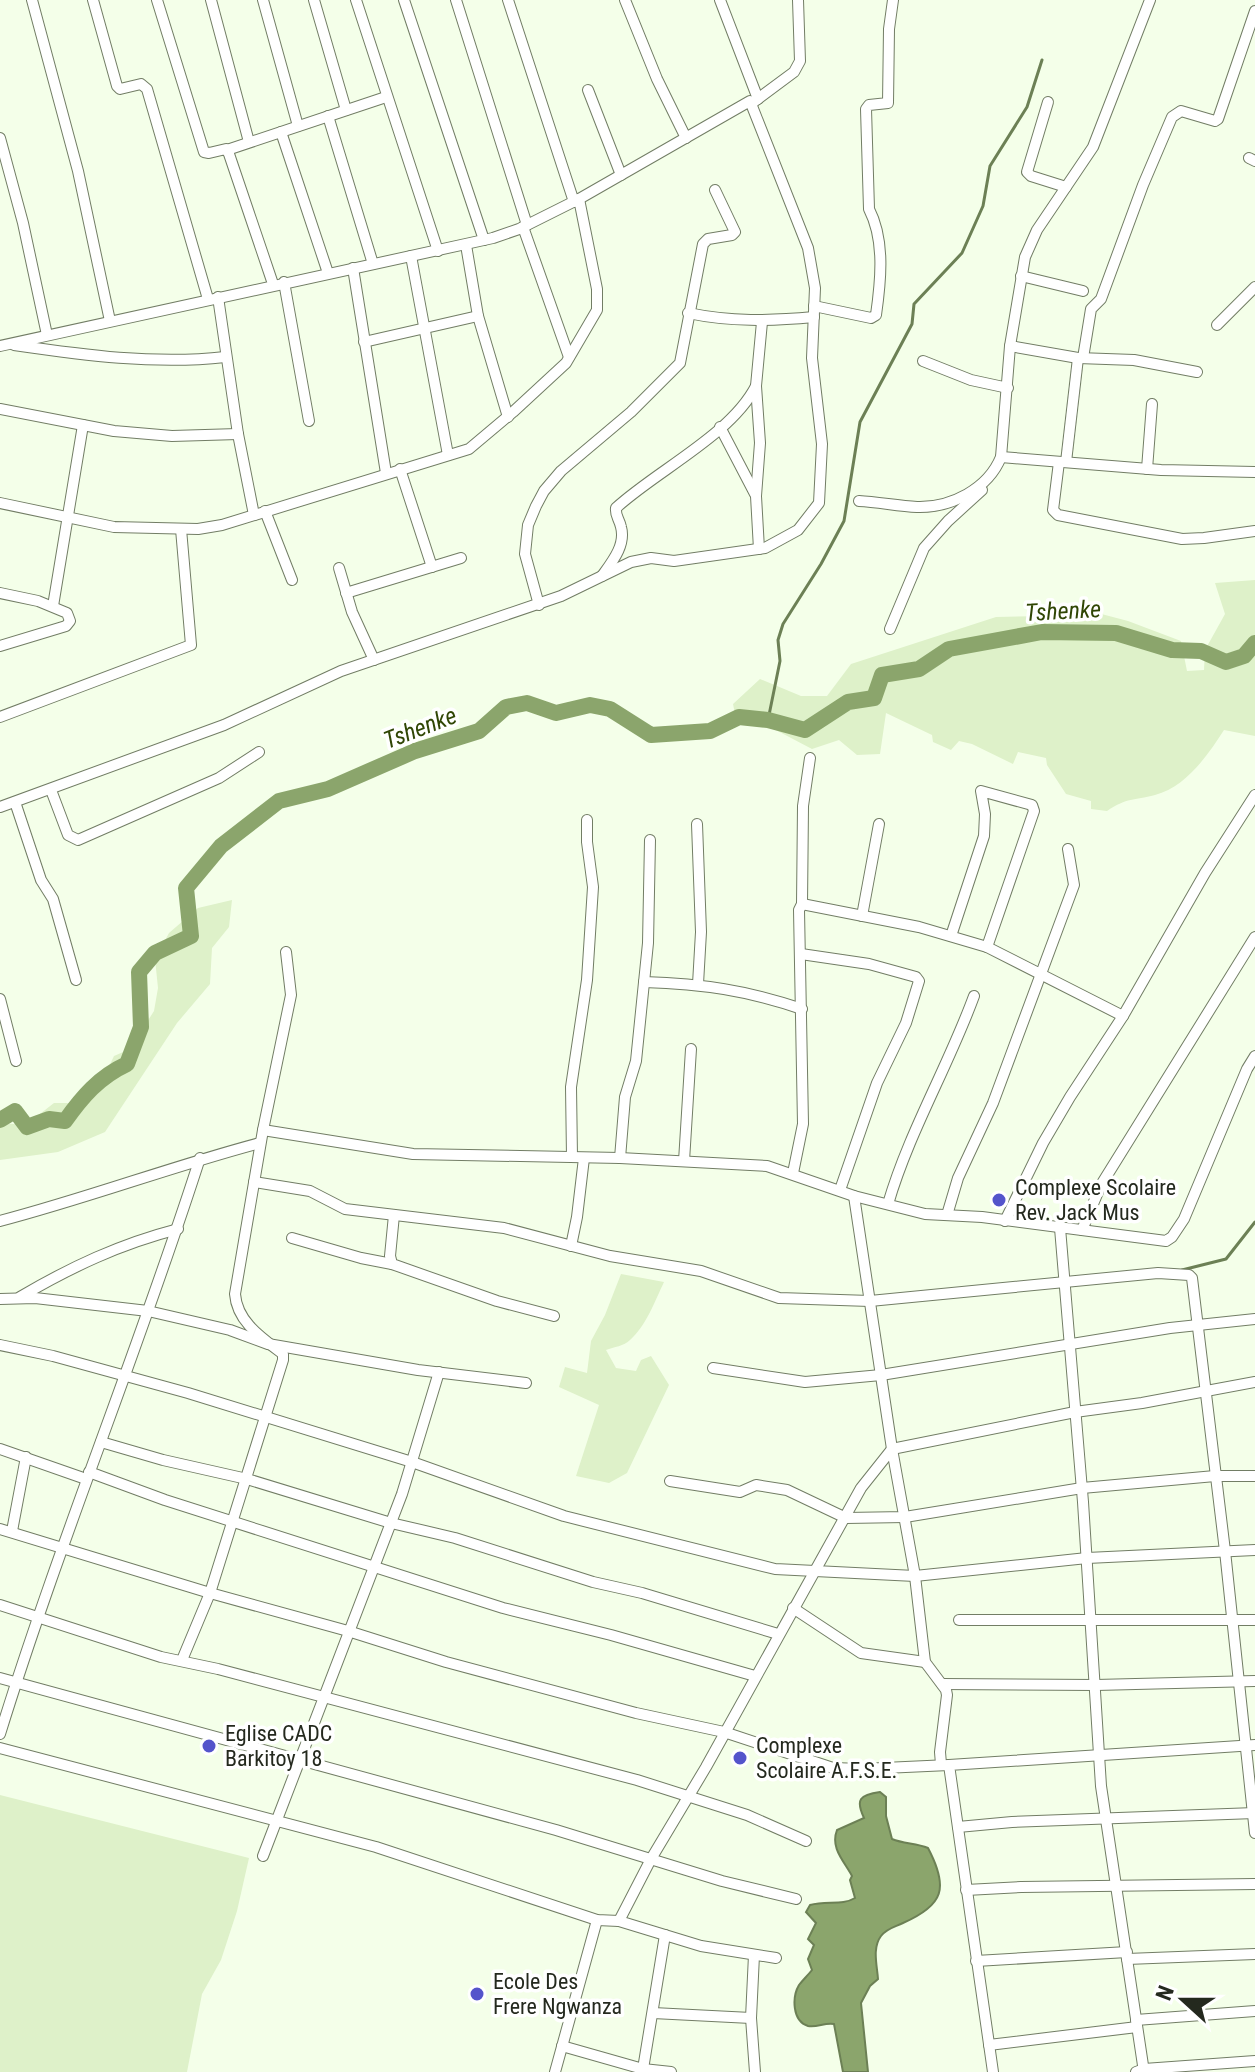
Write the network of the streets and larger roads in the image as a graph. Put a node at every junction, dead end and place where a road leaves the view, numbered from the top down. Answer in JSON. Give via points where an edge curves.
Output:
{"nodes":[{"id":1,"x":32,"y":0,"type":"edge"},
{"id":2,"x":93,"y":0,"type":"edge"},
{"id":3,"x":157,"y":0,"type":"edge"},
{"id":4,"x":211,"y":0,"type":"edge"},
{"id":5,"x":263,"y":0,"type":"edge"},
{"id":6,"x":314,"y":0,"type":"edge"},
{"id":7,"x":356,"y":0,"type":"edge"},
{"id":8,"x":404,"y":0,"type":"edge"},
{"id":9,"x":456,"y":0,"type":"edge"},
{"id":10,"x":508,"y":0,"type":"edge"},
{"id":11,"x":625,"y":0,"type":"edge"},
{"id":12,"x":720,"y":0,"type":"edge"},
{"id":13,"x":798,"y":0,"type":"edge"},
{"id":14,"x":893,"y":0,"type":"edge"},
{"id":15,"x":1150,"y":0,"type":"edge"},
{"id":16,"x":1255,"y":11,"type":"edge"},
{"id":17,"x":588,"y":90,"type":"dead end"},
{"id":18,"x":386,"y":97,"type":"junction"},
{"id":19,"x":754,"y":102,"type":"junction"},
{"id":20,"x":1048,"y":102,"type":"dead end"},
{"id":21,"x":346,"y":110,"type":"junction"},
{"id":22,"x":328,"y":116,"type":"junction"},
{"id":23,"x":298,"y":126,"type":"junction"},
{"id":24,"x":281,"y":132,"type":"junction"},
{"id":25,"x":0,"y":138,"type":"edge"},
{"id":26,"x":686,"y":138,"type":"junction"},
{"id":27,"x":249,"y":142,"type":"junction"},
{"id":28,"x":227,"y":150,"type":"junction"},
{"id":29,"x":621,"y":175,"type":"junction"},
{"id":30,"x":1066,"y":187,"type":"junction"},
{"id":31,"x":715,"y":190,"type":"dead end"},
{"id":32,"x":577,"y":201,"type":"junction"},
{"id":33,"x":525,"y":226,"type":"junction"},
{"id":34,"x":484,"y":240,"type":"junction"},
{"id":35,"x":466,"y":245,"type":"junction"},
{"id":36,"x":438,"y":251,"type":"junction"},
{"id":37,"x":411,"y":256,"type":"junction"},
{"id":38,"x":373,"y":264,"type":"junction"},
{"id":39,"x":353,"y":268,"type":"junction"},
{"id":40,"x":328,"y":273,"type":"junction"},
{"id":41,"x":1021,"y":276,"type":"junction"},
{"id":42,"x":279,"y":283,"type":"junction"},
{"id":43,"x":1255,"y":287,"type":"edge"},
{"id":44,"x":1083,"y":291,"type":"dead end"},
{"id":45,"x":213,"y":298,"type":"junction"},
{"id":46,"x":814,"y":312,"type":"junction"},
{"id":47,"x":688,"y":313,"type":"junction"},
{"id":48,"x":478,"y":316,"type":"junction"},
{"id":49,"x":110,"y":321,"type":"junction"},
{"id":50,"x":762,"y":322,"type":"junction"},
{"id":51,"x":1217,"y":325,"type":"dead end"},
{"id":52,"x":424,"y":328,"type":"junction"},
{"id":53,"x":47,"y":335,"type":"junction"},
{"id":54,"x":364,"y":342,"type":"junction"},
{"id":55,"x":4,"y":345,"type":"edge"},
{"id":56,"x":1010,"y":346,"type":"junction"},
{"id":57,"x":225,"y":357,"type":"junction"},
{"id":58,"x":569,"y":357,"type":"junction"},
{"id":59,"x":1081,"y":358,"type":"junction"},
{"id":60,"x":923,"y":361,"type":"dead end"},
{"id":61,"x":1197,"y":372,"type":"dead end"},
{"id":62,"x":756,"y":386,"type":"junction"},
{"id":63,"x":1008,"y":388,"type":"junction"},
{"id":64,"x":1152,"y":404,"type":"dead end"},
{"id":65,"x":0,"y":409,"type":"edge"},
{"id":66,"x":508,"y":417,"type":"junction"},
{"id":67,"x":309,"y":421,"type":"dead end"},
{"id":68,"x":83,"y":425,"type":"junction"},
{"id":69,"x":720,"y":427,"type":"junction"},
{"id":70,"x":238,"y":434,"type":"junction"},
{"id":71,"x":448,"y":455,"type":"junction"},
{"id":72,"x":1001,"y":457,"type":"junction"},
{"id":73,"x":1062,"y":462,"type":"junction"},
{"id":74,"x":400,"y":469,"type":"junction"},
{"id":75,"x":1147,"y":469,"type":"junction"},
{"id":76,"x":1255,"y":472,"type":"edge"},
{"id":77,"x":386,"y":473,"type":"junction"},
{"id":78,"x":994,"y":473,"type":"junction"},
{"id":79,"x":756,"y":496,"type":"junction"},
{"id":80,"x":859,"y":501,"type":"dead end"},
{"id":81,"x":0,"y":503,"type":"edge"},
{"id":82,"x":259,"y":513,"type":"junction"},
{"id":83,"x":66,"y":515,"type":"junction"},
{"id":84,"x":181,"y":529,"type":"junction"},
{"id":85,"x":1255,"y":531,"type":"edge"},
{"id":86,"x":759,"y":549,"type":"junction"},
{"id":87,"x":461,"y":558,"type":"dead end"},
{"id":88,"x":432,"y":567,"type":"junction"},
{"id":89,"x":339,"y":568,"type":"dead end"},
{"id":90,"x":292,"y":580,"type":"dead end"},
{"id":91,"x":598,"y":580,"type":"junction"},
{"id":92,"x":0,"y":593,"type":"edge"},
{"id":93,"x":346,"y":593,"type":"junction"},
{"id":94,"x":539,"y":605,"type":"junction"},
{"id":95,"x":53,"y":606,"type":"junction"},
{"id":96,"x":890,"y":629,"type":"dead end"},
{"id":97,"x":0,"y":646,"type":"edge"},
{"id":98,"x":374,"y":660,"type":"junction"},
{"id":99,"x":0,"y":717,"type":"edge"},
{"id":100,"x":259,"y":752,"type":"dead end"},
{"id":101,"x":810,"y":758,"type":"dead end"},
{"id":102,"x":51,"y":790,"type":"junction"},
{"id":103,"x":1255,"y":795,"type":"edge"},
{"id":104,"x":15,"y":802,"type":"junction"},
{"id":105,"x":0,"y":807,"type":"edge"},
{"id":106,"x":587,"y":820,"type":"dead end"},
{"id":107,"x":697,"y":824,"type":"dead end"},
{"id":108,"x":879,"y":824,"type":"dead end"},
{"id":109,"x":650,"y":840,"type":"dead end"},
{"id":110,"x":1068,"y":849,"type":"dead end"},
{"id":111,"x":802,"y":904,"type":"junction"},
{"id":112,"x":862,"y":916,"type":"junction"},
{"id":113,"x":951,"y":936,"type":"junction"},
{"id":114,"x":1255,"y":937,"type":"edge"},
{"id":115,"x":987,"y":947,"type":"junction"},
{"id":116,"x":286,"y":952,"type":"dead end"},
{"id":117,"x":801,"y":954,"type":"junction"},
{"id":118,"x":1041,"y":974,"type":"junction"},
{"id":119,"x":76,"y":980,"type":"dead end"},
{"id":120,"x":644,"y":982,"type":"junction"},
{"id":121,"x":698,"y":984,"type":"junction"},
{"id":122,"x":974,"y":996,"type":"dead end"},
{"id":123,"x":0,"y":999,"type":"edge"},
{"id":124,"x":802,"y":1009,"type":"junction"},
{"id":125,"x":1123,"y":1016,"type":"junction"},
{"id":126,"x":691,"y":1049,"type":"dead end"},
{"id":127,"x":1255,"y":1056,"type":"edge"},
{"id":128,"x":16,"y":1061,"type":"dead end"},
{"id":129,"x":263,"y":1130,"type":"junction"},
{"id":130,"x":260,"y":1143,"type":"junction"},
{"id":131,"x":200,"y":1158,"type":"junction"},
{"id":132,"x":578,"y":1158,"type":"junction"},
{"id":133,"x":620,"y":1158,"type":"junction"},
{"id":134,"x":684,"y":1161,"type":"junction"},
{"id":135,"x":793,"y":1173,"type":"junction"},
{"id":136,"x":254,"y":1182,"type":"junction"},
{"id":137,"x":840,"y":1190,"type":"junction"},
{"id":138,"x":854,"y":1196,"type":"junction"},
{"id":139,"x":888,"y":1204,"type":"junction"},
{"id":140,"x":394,"y":1215,"type":"junction"},
{"id":141,"x":947,"y":1215,"type":"junction"},
{"id":142,"x":0,"y":1221,"type":"edge"},
{"id":143,"x":1005,"y":1221,"type":"junction"},
{"id":144,"x":1060,"y":1228,"type":"junction"},
{"id":145,"x":178,"y":1229,"type":"junction"},
{"id":146,"x":1082,"y":1230,"type":"junction"},
{"id":147,"x":292,"y":1238,"type":"dead end"},
{"id":148,"x":571,"y":1246,"type":"junction"},
{"id":149,"x":392,"y":1264,"type":"junction"},
{"id":150,"x":1063,"y":1283,"type":"junction"},
{"id":151,"x":18,"y":1298,"type":"junction"},
{"id":152,"x":0,"y":1299,"type":"edge"},
{"id":153,"x":870,"y":1301,"type":"junction"},
{"id":154,"x":148,"y":1311,"type":"junction"},
{"id":155,"x":554,"y":1316,"type":"dead end"},
{"id":156,"x":1255,"y":1319,"type":"edge"},
{"id":157,"x":1196,"y":1325,"type":"junction"},
{"id":158,"x":268,"y":1344,"type":"junction"},
{"id":159,"x":1068,"y":1344,"type":"junction"},
{"id":160,"x":0,"y":1345,"type":"edge"},
{"id":161,"x":713,"y":1368,"type":"dead end"},
{"id":162,"x":439,"y":1372,"type":"junction"},
{"id":163,"x":881,"y":1375,"type":"junction"},
{"id":164,"x":125,"y":1377,"type":"junction"},
{"id":165,"x":1255,"y":1382,"type":"edge"},
{"id":166,"x":526,"y":1383,"type":"dead end"},
{"id":167,"x":1206,"y":1391,"type":"junction"},
{"id":168,"x":1075,"y":1412,"type":"junction"},
{"id":169,"x":266,"y":1418,"type":"junction"},
{"id":170,"x":101,"y":1442,"type":"junction"},
{"id":171,"x":0,"y":1449,"type":"edge"},
{"id":172,"x":892,"y":1449,"type":"junction"},
{"id":173,"x":26,"y":1457,"type":"junction"},
{"id":174,"x":412,"y":1462,"type":"junction"},
{"id":175,"x":87,"y":1476,"type":"junction"},
{"id":176,"x":1215,"y":1476,"type":"junction"},
{"id":177,"x":1255,"y":1476,"type":"edge"},
{"id":178,"x":247,"y":1479,"type":"junction"},
{"id":179,"x":670,"y":1481,"type":"dead end"},
{"id":180,"x":1082,"y":1488,"type":"junction"},
{"id":181,"x":905,"y":1517,"type":"junction"},
{"id":182,"x":846,"y":1518,"type":"junction"},
{"id":183,"x":234,"y":1521,"type":"junction"},
{"id":184,"x":391,"y":1523,"type":"junction"},
{"id":185,"x":6,"y":1530,"type":"edge"},
{"id":186,"x":61,"y":1547,"type":"junction"},
{"id":187,"x":1255,"y":1550,"type":"edge"},
{"id":188,"x":1225,"y":1551,"type":"junction"},
{"id":189,"x":1087,"y":1558,"type":"junction"},
{"id":190,"x":375,"y":1565,"type":"junction"},
{"id":191,"x":813,"y":1572,"type":"junction"},
{"id":192,"x":915,"y":1576,"type":"junction"},
{"id":193,"x":210,"y":1593,"type":"junction"},
{"id":194,"x":0,"y":1605,"type":"edge"},
{"id":195,"x":793,"y":1608,"type":"junction"},
{"id":196,"x":39,"y":1616,"type":"junction"},
{"id":197,"x":959,"y":1620,"type":"dead end"},
{"id":198,"x":1255,"y":1620,"type":"edge"},
{"id":199,"x":1233,"y":1621,"type":"junction"},
{"id":200,"x":1091,"y":1622,"type":"junction"},
{"id":201,"x":348,"y":1631,"type":"junction"},
{"id":202,"x":778,"y":1634,"type":"junction"},
{"id":203,"x":182,"y":1660,"type":"junction"},
{"id":204,"x":925,"y":1662,"type":"junction"},
{"id":205,"x":755,"y":1676,"type":"junction"},
{"id":206,"x":0,"y":1678,"type":"edge"},
{"id":207,"x":16,"y":1681,"type":"junction"},
{"id":208,"x":1239,"y":1681,"type":"junction"},
{"id":209,"x":1255,"y":1681,"type":"edge"},
{"id":210,"x":942,"y":1684,"type":"junction"},
{"id":211,"x":1096,"y":1685,"type":"junction"},
{"id":212,"x":322,"y":1698,"type":"junction"},
{"id":213,"x":724,"y":1732,"type":"junction"},
{"id":214,"x":0,"y":1734,"type":"edge"},
{"id":215,"x":1250,"y":1746,"type":"edge"},
{"id":216,"x":0,"y":1748,"type":"edge"},
{"id":217,"x":1100,"y":1755,"type":"junction"},
{"id":218,"x":300,"y":1761,"type":"junction"},
{"id":219,"x":945,"y":1764,"type":"junction"},
{"id":220,"x":688,"y":1796,"type":"junction"},
{"id":221,"x":1253,"y":1814,"type":"edge"},
{"id":222,"x":1106,"y":1819,"type":"junction"},
{"id":223,"x":277,"y":1821,"type":"junction"},
{"id":224,"x":958,"y":1827,"type":"junction"},
{"id":225,"x":1255,"y":1833,"type":"edge"},
{"id":226,"x":806,"y":1841,"type":"dead end"},
{"id":227,"x":263,"y":1856,"type":"dead end"},
{"id":228,"x":651,"y":1859,"type":"junction"},
{"id":229,"x":1116,"y":1884,"type":"junction"},
{"id":230,"x":1255,"y":1884,"type":"edge"},
{"id":231,"x":966,"y":1890,"type":"junction"},
{"id":232,"x":796,"y":1899,"type":"dead end"},
{"id":233,"x":597,"y":1920,"type":"junction"},
{"id":234,"x":619,"y":1921,"type":"junction"},
{"id":235,"x":665,"y":1935,"type":"junction"},
{"id":236,"x":1255,"y":1954,"type":"edge"},
{"id":237,"x":754,"y":1955,"type":"junction"},
{"id":238,"x":1127,"y":1955,"type":"junction"},
{"id":239,"x":776,"y":1958,"type":"dead end"},
{"id":240,"x":976,"y":1961,"type":"junction"},
{"id":241,"x":1255,"y":2011,"type":"edge"},
{"id":242,"x":653,"y":2013,"type":"junction"},
{"id":243,"x":751,"y":2018,"type":"junction"},
{"id":244,"x":1137,"y":2024,"type":"junction"},
{"id":245,"x":989,"y":2045,"type":"junction"},
{"id":246,"x":562,"y":2046,"type":"junction"},
{"id":247,"x":1255,"y":2061,"type":"edge"},
{"id":248,"x":643,"y":2069,"type":"junction"},
{"id":249,"x":1141,"y":2071,"type":"edge"},
{"id":250,"x":555,"y":2072,"type":"edge"},
{"id":251,"x":671,"y":2072,"type":"edge"},
{"id":252,"x":755,"y":2072,"type":"edge"},
{"id":253,"x":993,"y":2072,"type":"edge"}],
"edges":[{"from":1,"to":49,"type":"street","via":[[78,171]]},
{"from":2,"to":45,"type":"street","via":[[117,86],[141,84],[147,89]]},
{"from":3,"to":28,"type":"street","via":[[204,152]]},
{"from":4,"to":27,"type":"street"},
{"from":5,"to":23,"type":"street"},
{"from":6,"to":21,"type":"street"},
{"from":7,"to":18,"type":"street"},
{"from":8,"to":34,"type":"street"},
{"from":9,"to":33,"type":"street"},
{"from":10,"to":32,"type":"street"},
{"from":11,"to":26,"type":"street"},
{"from":12,"to":19,"type":"street"},
{"from":13,"to":19,"type":"street","via":[[800,61],[794,72]]},
{"from":14,"to":46,"type":"street","via":[[888,103],[866,109],[869,209],[877,223],[880,259],[876,315]]},
{"from":15,"to":30,"type":"street","via":[[1093,147]]},
{"from":16,"to":59,"type":"street","via":[[1218,119],[1181,111],[1172,117],[1101,299],[1091,309]]},
{"from":17,"to":29,"type":"street"},
{"from":18,"to":21,"type":"street"},
{"from":18,"to":36,"type":"street"},
{"from":19,"to":26,"type":"street"},
{"from":19,"to":46,"type":"street","via":[[808,248]]},
{"from":20,"to":30,"type":"street","via":[[1027,172]]},
{"from":21,"to":22,"type":"street"},
{"from":22,"to":23,"type":"street"},
{"from":22,"to":38,"type":"street"},
{"from":23,"to":24,"type":"street"},
{"from":24,"to":27,"type":"street"},
{"from":24,"to":40,"type":"street"},
{"from":25,"to":53,"type":"street"},
{"from":26,"to":29,"type":"street"},
{"from":27,"to":28,"type":"street"},
{"from":28,"to":42,"type":"street"},
{"from":29,"to":32,"type":"street"},
{"from":30,"to":41,"type":"street","via":[[1037,230]]},
{"from":31,"to":47,"type":"street","via":[[735,232],[703,244]]},
{"from":32,"to":33,"type":"street"},
{"from":32,"to":58,"type":"street","via":[[597,310]]},
{"from":33,"to":34,"type":"street"},
{"from":33,"to":58,"type":"street"},
{"from":34,"to":35,"type":"street"},
{"from":35,"to":36,"type":"street"},
{"from":35,"to":48,"type":"street"},
{"from":36,"to":37,"type":"street"},
{"from":37,"to":38,"type":"street"},
{"from":37,"to":52,"type":"street"},
{"from":38,"to":39,"type":"street"},
{"from":39,"to":40,"type":"street"},
{"from":39,"to":54,"type":"street"},
{"from":40,"to":42,"type":"street"},
{"from":41,"to":44,"type":"street"},
{"from":41,"to":56,"type":"street"},
{"from":42,"to":45,"type":"street"},
{"from":42,"to":67,"type":"street"},
{"from":43,"to":51,"type":"street"},
{"from":45,"to":49,"type":"street"},
{"from":45,"to":57,"type":"street"},
{"from":46,"to":50,"type":"street"},
{"from":46,"to":86,"type":"street","via":[[812,358],[822,444],[819,503],[798,530]]},
{"from":47,"to":50,"type":"street"},
{"from":47,"to":94,"type":"street","via":[[680,363],[544,491],[525,539]]},
{"from":48,"to":52,"type":"street"},
{"from":48,"to":66,"type":"street"},
{"from":49,"to":53,"type":"street"},
{"from":50,"to":62,"type":"street"},
{"from":52,"to":54,"type":"street"},
{"from":52,"to":71,"type":"street"},
{"from":53,"to":55,"type":"street"},
{"from":54,"to":77,"type":"street"},
{"from":55,"to":57,"type":"street","via":[[189,361]]},
{"from":56,"to":59,"type":"street"},
{"from":56,"to":63,"type":"street"},
{"from":57,"to":70,"type":"street"},
{"from":58,"to":66,"type":"street"},
{"from":59,"to":61,"type":"street","via":[[1134,360]]},
{"from":59,"to":73,"type":"street"},
{"from":60,"to":63,"type":"street"},
{"from":62,"to":69,"type":"street"},
{"from":62,"to":79,"type":"street"},
{"from":63,"to":72,"type":"street"},
{"from":64,"to":75,"type":"street"},
{"from":65,"to":68,"type":"street"},
{"from":66,"to":71,"type":"street","via":[[469,449]]},
{"from":68,"to":70,"type":"street","via":[[172,436]]},
{"from":68,"to":83,"type":"street"},
{"from":69,"to":79,"type":"street"},
{"from":69,"to":91,"type":"street","via":[[616,508],[621,543]]},
{"from":70,"to":82,"type":"street"},
{"from":71,"to":74,"type":"street"},
{"from":72,"to":73,"type":"street"},
{"from":72,"to":78,"type":"street"},
{"from":73,"to":75,"type":"street"},
{"from":73,"to":85,"type":"street","via":[[1053,510],[1058,515],[1182,539]]},
{"from":74,"to":77,"type":"street"},
{"from":74,"to":88,"type":"street"},
{"from":75,"to":76,"type":"street"},
{"from":77,"to":82,"type":"street"},
{"from":78,"to":80,"type":"street","via":[[970,493],[936,505]]},
{"from":78,"to":96,"type":"street","via":[[924,548]]},
{"from":79,"to":86,"type":"street"},
{"from":81,"to":83,"type":"street"},
{"from":82,"to":84,"type":"street","via":[[222,525]]},
{"from":82,"to":90,"type":"street"},
{"from":83,"to":84,"type":"street","via":[[114,527]]},
{"from":83,"to":95,"type":"street"},
{"from":84,"to":99,"type":"street","via":[[191,645]]},
{"from":86,"to":91,"type":"street","via":[[674,561],[651,558]]},
{"from":87,"to":88,"type":"street"},
{"from":88,"to":93,"type":"street"},
{"from":89,"to":93,"type":"street"},
{"from":91,"to":94,"type":"street"},
{"from":92,"to":95,"type":"street"},
{"from":93,"to":98,"type":"street"},
{"from":94,"to":98,"type":"street"},
{"from":95,"to":97,"type":"street","via":[[70,616],[66,626]]},
{"from":98,"to":102,"type":"street","via":[[224,725]]},
{"from":100,"to":102,"type":"street","via":[[219,778],[78,840],[68,835]]},
{"from":101,"to":111,"type":"street","via":[[803,806]]},
{"from":102,"to":104,"type":"street"},
{"from":103,"to":125,"type":"street"},
{"from":104,"to":105,"type":"street"},
{"from":104,"to":119,"type":"street","via":[[41,880],[53,899]]},
{"from":106,"to":132,"type":"street","via":[[593,887],[587,980],[571,1087]]},
{"from":107,"to":121,"type":"street"},
{"from":108,"to":112,"type":"street"},
{"from":109,"to":120,"type":"street"},
{"from":110,"to":118,"type":"street","via":[[1074,885]]},
{"from":111,"to":112,"type":"street"},
{"from":111,"to":117,"type":"street"},
{"from":112,"to":113,"type":"street"},
{"from":113,"to":115,"type":"street"},
{"from":113,"to":115,"type":"street","via":[[984,836],[981,791],[1029,802],[1034,811]]},
{"from":114,"to":146,"type":"street","via":[[1101,1185]]},
{"from":115,"to":118,"type":"street"},
{"from":116,"to":129,"type":"street","via":[[291,995]]},
{"from":117,"to":124,"type":"street"},
{"from":117,"to":137,"type":"street","via":[[869,964],[919,981]]},
{"from":118,"to":125,"type":"street"},
{"from":118,"to":141,"type":"street"},
{"from":120,"to":121,"type":"street"},
{"from":120,"to":133,"type":"street"},
{"from":121,"to":124,"type":"street"},
{"from":122,"to":139,"type":"street","via":[[903,1155]]},
{"from":123,"to":128,"type":"street"},
{"from":124,"to":135,"type":"street","via":[[803,1124]]},
{"from":125,"to":143,"type":"street","via":[[1063,1108]]},
{"from":126,"to":134,"type":"street"},
{"from":127,"to":146,"type":"street","via":[[1184,1219],[1170,1239]]},
{"from":129,"to":130,"type":"street"},
{"from":129,"to":132,"type":"street","via":[[413,1154]]},
{"from":130,"to":131,"type":"street"},
{"from":130,"to":136,"type":"street"},
{"from":131,"to":142,"type":"street"},
{"from":131,"to":145,"type":"street"},
{"from":132,"to":133,"type":"street"},
{"from":132,"to":148,"type":"street"},
{"from":133,"to":134,"type":"street"},
{"from":134,"to":135,"type":"street","via":[[767,1166]]},
{"from":135,"to":137,"type":"street"},
{"from":136,"to":140,"type":"street","via":[[310,1191],[345,1209]]},
{"from":136,"to":158,"type":"street","via":[[235,1303],[243,1320]]},
{"from":137,"to":138,"type":"street"},
{"from":138,"to":139,"type":"street"},
{"from":138,"to":153,"type":"street"},
{"from":139,"to":141,"type":"street"},
{"from":140,"to":148,"type":"street","via":[[504,1228]]},
{"from":140,"to":149,"type":"street"},
{"from":141,"to":143,"type":"street"},
{"from":143,"to":144,"type":"street"},
{"from":144,"to":146,"type":"street"},
{"from":144,"to":150,"type":"street"},
{"from":145,"to":151,"type":"street","via":[[86,1260]]},
{"from":145,"to":154,"type":"street"},
{"from":147,"to":149,"type":"street"},
{"from":148,"to":153,"type":"street","via":[[701,1271],[779,1298]]},
{"from":149,"to":155,"type":"street"},
{"from":150,"to":153,"type":"street"},
{"from":150,"to":157,"type":"street","via":[[1189,1275]]},
{"from":150,"to":159,"type":"street"},
{"from":151,"to":152,"type":"street"},
{"from":151,"to":154,"type":"street"},
{"from":153,"to":163,"type":"street"},
{"from":154,"to":158,"type":"street"},
{"from":154,"to":164,"type":"street"},
{"from":156,"to":157,"type":"street"},
{"from":157,"to":159,"type":"street"},
{"from":157,"to":167,"type":"street"},
{"from":158,"to":162,"type":"street"},
{"from":158,"to":169,"type":"street","via":[[283,1354],[283,1360]]},
{"from":159,"to":163,"type":"street"},
{"from":159,"to":168,"type":"street"},
{"from":160,"to":164,"type":"street"},
{"from":161,"to":163,"type":"street","via":[[805,1382]]},
{"from":162,"to":166,"type":"street"},
{"from":162,"to":174,"type":"street"},
{"from":163,"to":172,"type":"street"},
{"from":164,"to":169,"type":"street"},
{"from":164,"to":170,"type":"street"},
{"from":165,"to":167,"type":"street"},
{"from":167,"to":168,"type":"street"},
{"from":167,"to":176,"type":"street"},
{"from":168,"to":172,"type":"street"},
{"from":168,"to":180,"type":"street"},
{"from":169,"to":174,"type":"street"},
{"from":169,"to":178,"type":"street"},
{"from":170,"to":175,"type":"street"},
{"from":170,"to":178,"type":"street"},
{"from":171,"to":173,"type":"street"},
{"from":172,"to":181,"type":"street"},
{"from":172,"to":182,"type":"street","via":[[861,1488]]},
{"from":173,"to":175,"type":"street"},
{"from":173,"to":185,"type":"street"},
{"from":174,"to":184,"type":"street"},
{"from":174,"to":191,"type":"street","via":[[564,1516],[775,1569]]},
{"from":175,"to":183,"type":"street"},
{"from":175,"to":186,"type":"street"},
{"from":176,"to":177,"type":"street"},
{"from":176,"to":180,"type":"street"},
{"from":176,"to":188,"type":"street"},
{"from":178,"to":183,"type":"street"},
{"from":178,"to":184,"type":"street"},
{"from":179,"to":182,"type":"street","via":[[740,1492],[756,1485],[787,1490]]},
{"from":180,"to":181,"type":"street"},
{"from":180,"to":189,"type":"street"},
{"from":181,"to":182,"type":"street"},
{"from":181,"to":192,"type":"street"},
{"from":182,"to":191,"type":"street"},
{"from":183,"to":190,"type":"street"},
{"from":183,"to":193,"type":"street"},
{"from":184,"to":190,"type":"street"},
{"from":184,"to":202,"type":"street"},
{"from":185,"to":186,"type":"street"},
{"from":186,"to":193,"type":"street"},
{"from":186,"to":196,"type":"street"},
{"from":187,"to":188,"type":"street"},
{"from":188,"to":189,"type":"street"},
{"from":188,"to":199,"type":"street"},
{"from":189,"to":192,"type":"street"},
{"from":189,"to":200,"type":"street"},
{"from":190,"to":201,"type":"street"},
{"from":190,"to":205,"type":"street","via":[[503,1608]]},
{"from":191,"to":192,"type":"street"},
{"from":191,"to":195,"type":"street"},
{"from":192,"to":204,"type":"street"},
{"from":193,"to":201,"type":"street"},
{"from":193,"to":203,"type":"street"},
{"from":194,"to":196,"type":"street"},
{"from":195,"to":202,"type":"street"},
{"from":195,"to":204,"type":"street","via":[[861,1653]]},
{"from":196,"to":203,"type":"street"},
{"from":196,"to":207,"type":"street"},
{"from":197,"to":200,"type":"street"},
{"from":198,"to":199,"type":"street"},
{"from":199,"to":200,"type":"street"},
{"from":199,"to":208,"type":"street"},
{"from":200,"to":211,"type":"street"},
{"from":201,"to":212,"type":"street"},
{"from":201,"to":213,"type":"street","via":[[446,1662]]},
{"from":202,"to":205,"type":"street"},
{"from":203,"to":212,"type":"street"},
{"from":204,"to":210,"type":"street"},
{"from":205,"to":213,"type":"street"},
{"from":206,"to":207,"type":"street"},
{"from":207,"to":214,"type":"street"},
{"from":207,"to":218,"type":"street"},
{"from":208,"to":209,"type":"street"},
{"from":208,"to":211,"type":"street"},
{"from":208,"to":215,"type":"street"},
{"from":210,"to":211,"type":"street"},
{"from":210,"to":219,"type":"street","via":[[947,1695],[940,1752]]},
{"from":211,"to":217,"type":"street"},
{"from":212,"to":218,"type":"street"},
{"from":212,"to":220,"type":"street"},
{"from":213,"to":219,"type":"street","via":[[833,1768]]},
{"from":213,"to":220,"type":"street"},
{"from":215,"to":217,"type":"street"},
{"from":215,"to":221,"type":"street"},
{"from":216,"to":223,"type":"street"},
{"from":217,"to":219,"type":"street"},
{"from":217,"to":222,"type":"street"},
{"from":218,"to":223,"type":"street"},
{"from":218,"to":228,"type":"street"},
{"from":219,"to":224,"type":"street"},
{"from":220,"to":226,"type":"street"},
{"from":220,"to":228,"type":"street"},
{"from":221,"to":222,"type":"street"},
{"from":221,"to":225,"type":"street"},
{"from":222,"to":224,"type":"street"},
{"from":222,"to":229,"type":"street"},
{"from":223,"to":227,"type":"street"},
{"from":223,"to":233,"type":"street","via":[[389,1851]]},
{"from":224,"to":231,"type":"street"},
{"from":228,"to":232,"type":"street"},
{"from":228,"to":234,"type":"street"},
{"from":229,"to":230,"type":"street"},
{"from":229,"to":231,"type":"street"},
{"from":229,"to":238,"type":"street"},
{"from":231,"to":240,"type":"street"},
{"from":233,"to":234,"type":"street"},
{"from":233,"to":246,"type":"street"},
{"from":234,"to":235,"type":"street"},
{"from":235,"to":237,"type":"street"},
{"from":235,"to":242,"type":"street"},
{"from":236,"to":238,"type":"street"},
{"from":237,"to":239,"type":"street"},
{"from":237,"to":243,"type":"street"},
{"from":238,"to":240,"type":"street"},
{"from":238,"to":244,"type":"street"},
{"from":240,"to":245,"type":"street"},
{"from":241,"to":244,"type":"street"},
{"from":242,"to":243,"type":"street"},
{"from":242,"to":248,"type":"street"},
{"from":243,"to":252,"type":"street"},
{"from":244,"to":245,"type":"street"},
{"from":244,"to":249,"type":"street"},
{"from":245,"to":253,"type":"street"},
{"from":246,"to":248,"type":"street"},
{"from":246,"to":250,"type":"street"},
{"from":247,"to":249,"type":"street"},
{"from":248,"to":251,"type":"street"}]}
